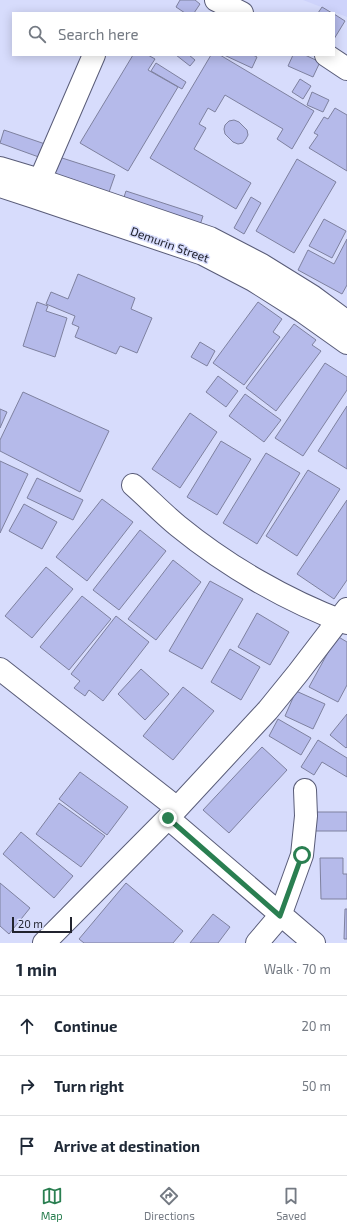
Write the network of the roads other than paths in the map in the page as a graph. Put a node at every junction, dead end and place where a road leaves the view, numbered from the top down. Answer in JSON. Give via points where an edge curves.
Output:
{"nodes":[{"id":1,"x":216,"y":0,"type":"edge"},
{"id":2,"x":240,"y":12,"type":"edge"},
{"id":3,"x":94,"y":56,"type":"edge"},
{"id":4,"x":327,"y":56,"type":"edge"},
{"id":5,"x":347,"y":70,"type":"edge"},
{"id":6,"x":0,"y":168,"type":"edge"},
{"id":7,"x":40,"y":180,"type":"junction"},
{"id":8,"x":0,"y":186,"type":"edge"},
{"id":9,"x":347,"y":322,"type":"edge"},
{"id":10,"x":347,"y":343,"type":"edge"},
{"id":11,"x":133,"y":485,"type":"dead end"},
{"id":12,"x":344,"y":618,"type":"edge"},
{"id":13,"x":0,"y":668,"type":"edge"},
{"id":14,"x":305,"y":790,"type":"dead end"},
{"id":15,"x":173,"y":813,"type":"junction"},
{"id":16,"x":280,"y":916,"type":"junction"},
{"id":17,"x":44,"y":943,"type":"edge"},
{"id":18,"x":257,"y":943,"type":"edge"},
{"id":19,"x":314,"y":943,"type":"edge"}],
"edges":[{"from":1,"to":2,"type":"street"},
{"from":3,"to":7,"type":"street"},
{"from":4,"to":5,"type":"street"},
{"from":6,"to":7,"type":"street","name":"Demurin Street"},
{"from":7,"to":9,"type":"street","name":"Demurin Street","via":[[210,238],[262,265],[312,296]]},
{"from":8,"to":10,"type":"street","name":"Demurin Street","via":[[203,254],[253,280]]},
{"from":11,"to":12,"type":"street","via":[[177,525],[220,558],[272,590]]},
{"from":12,"to":15,"type":"street","via":[[268,710]]},
{"from":13,"to":15,"type":"street"},
{"from":14,"to":16,"type":"street","via":[[306,816],[302,855]]},
{"from":15,"to":16,"type":"street"},
{"from":15,"to":17,"type":"street"},
{"from":16,"to":18,"type":"street"},
{"from":16,"to":19,"type":"street"}]}
